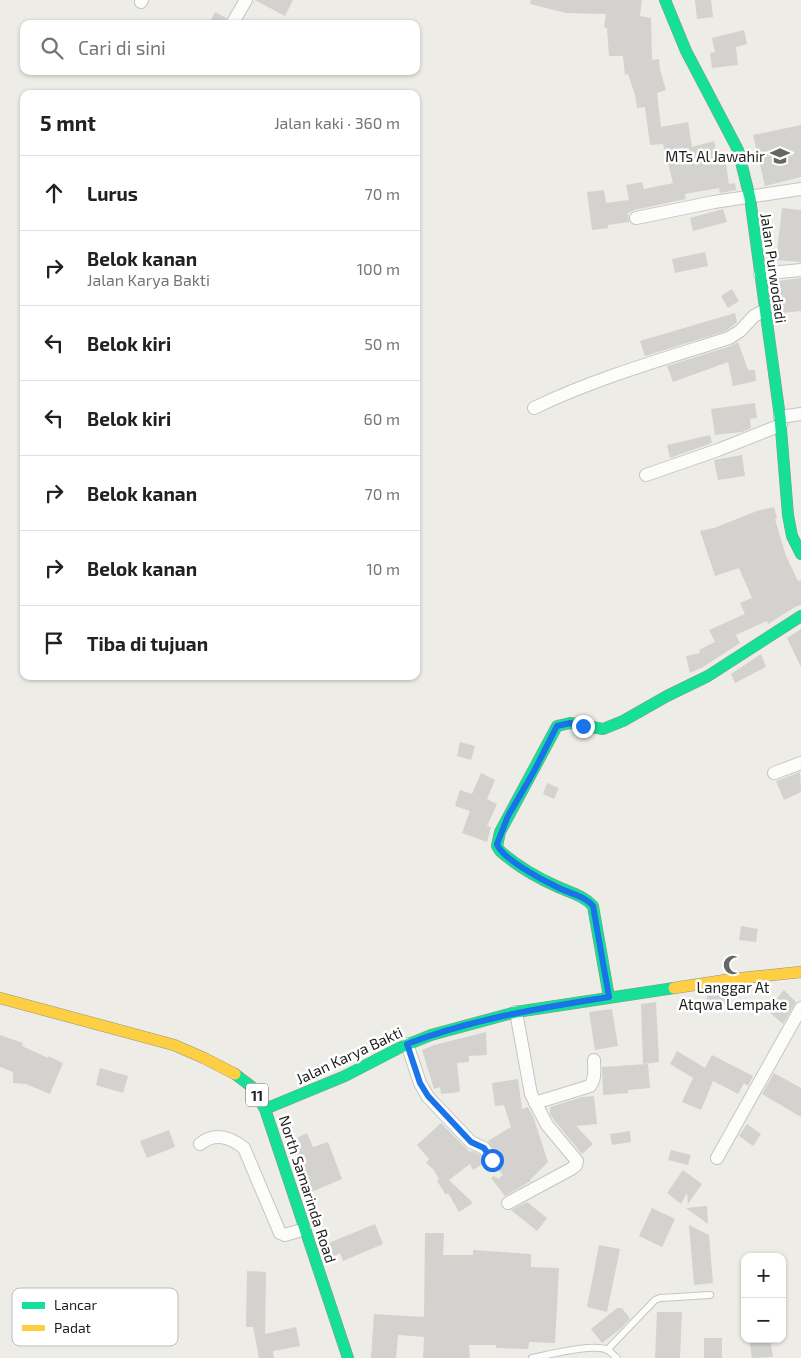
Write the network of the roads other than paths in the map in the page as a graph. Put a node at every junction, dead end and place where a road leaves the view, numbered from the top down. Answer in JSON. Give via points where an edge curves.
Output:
{"nodes":[{"id":1,"x":246,"y":0,"type":"edge"},
{"id":2,"x":665,"y":0,"type":"edge"},
{"id":3,"x":234,"y":20,"type":"edge"},
{"id":4,"x":801,"y":189,"type":"edge"},
{"id":5,"x":750,"y":198,"type":"junction"},
{"id":6,"x":636,"y":218,"type":"dead end"},
{"id":7,"x":801,"y":270,"type":"edge"},
{"id":8,"x":760,"y":274,"type":"junction"},
{"id":9,"x":765,"y":310,"type":"junction"},
{"id":10,"x":534,"y":408,"type":"dead end"},
{"id":11,"x":801,"y":414,"type":"edge"},
{"id":12,"x":781,"y":421,"type":"junction"},
{"id":13,"x":646,"y":475,"type":"dead end"},
{"id":14,"x":801,"y":554,"type":"edge"},
{"id":15,"x":801,"y":616,"type":"edge"},
{"id":16,"x":801,"y":763,"type":"edge"},
{"id":17,"x":774,"y":773,"type":"dead end"},
{"id":18,"x":801,"y":972,"type":"edge"},
{"id":19,"x":609,"y":997,"type":"junction"},
{"id":20,"x":0,"y":998,"type":"edge"},
{"id":21,"x":801,"y":1008,"type":"edge"},
{"id":22,"x":516,"y":1012,"type":"junction"},
{"id":23,"x":407,"y":1044,"type":"junction"},
{"id":24,"x":594,"y":1060,"type":"dead end"},
{"id":25,"x":534,"y":1103,"type":"junction"},
{"id":26,"x":266,"y":1109,"type":"junction"},
{"id":27,"x":200,"y":1144,"type":"dead end"},
{"id":28,"x":717,"y":1158,"type":"dead end"},
{"id":29,"x":492,"y":1160,"type":"dead end"},
{"id":30,"x":508,"y":1203,"type":"dead end"},
{"id":31,"x":305,"y":1229,"type":"junction"},
{"id":32,"x":710,"y":1295,"type":"dead end"},
{"id":33,"x":607,"y":1350,"type":"junction"},
{"id":34,"x":348,"y":1358,"type":"edge"},
{"id":35,"x":532,"y":1358,"type":"edge"},
{"id":36,"x":617,"y":1358,"type":"edge"}],
"edges":[{"from":1,"to":3,"type":"street"},
{"from":2,"to":5,"type":"main road","name":"Jalan Purwodadi","via":[[686,51],[738,150]]},
{"from":4,"to":5,"type":"street"},
{"from":5,"to":6,"type":"street"},
{"from":5,"to":8,"type":"main road","name":"Jalan Purwodadi"},
{"from":7,"to":8,"type":"street"},
{"from":8,"to":9,"type":"main road","name":"Jalan Purwodadi"},
{"from":9,"to":10,"type":"street","via":[[730,338],[556,397]]},
{"from":9,"to":12,"type":"main road","name":"Jalan Purwodadi"},
{"from":11,"to":12,"type":"street"},
{"from":12,"to":13,"type":"street","via":[[718,450]]},
{"from":12,"to":14,"type":"main road","name":"Jalan Purwodadi","via":[[788,515],[792,536]]},
{"from":15,"to":19,"type":"main road","via":[[708,676],[623,721],[599,729],[570,723],[557,726],[508,816],[497,841],[500,850],[525,870],[593,906]]},
{"from":16,"to":17,"type":"street"},
{"from":18,"to":19,"type":"main road","name":"Jalan Karya Bakti"},
{"from":19,"to":22,"type":"main road","name":"Jalan Karya Bakti"},
{"from":20,"to":26,"type":"main road","name":"North Samarinda Road","number":"11","via":[[174,1045],[236,1075],[252,1087]]},
{"from":21,"to":28,"type":"street"},
{"from":22,"to":23,"type":"main road","name":"Jalan Karya Bakti"},
{"from":22,"to":25,"type":"street"},
{"from":23,"to":26,"type":"main road","name":"Jalan Karya Bakti","via":[[345,1076]]},
{"from":23,"to":29,"type":"street","via":[[420,1083],[428,1096],[471,1142],[484,1148]]},
{"from":24,"to":25,"type":"street","via":[[594,1082],[590,1086]]},
{"from":25,"to":30,"type":"street","via":[[577,1163]]},
{"from":26,"to":31,"type":"main road","name":"North Samarinda Road","number":"11"},
{"from":27,"to":31,"type":"street","via":[[206,1139],[226,1137],[244,1148],[280,1233],[285,1235]]},
{"from":31,"to":34,"type":"main road","name":"North Samarinda Road","number":"11"},
{"from":32,"to":33,"type":"lane","via":[[656,1300]]},
{"from":33,"to":35,"type":"lane","via":[[578,1349]]},
{"from":33,"to":36,"type":"lane"}]}
